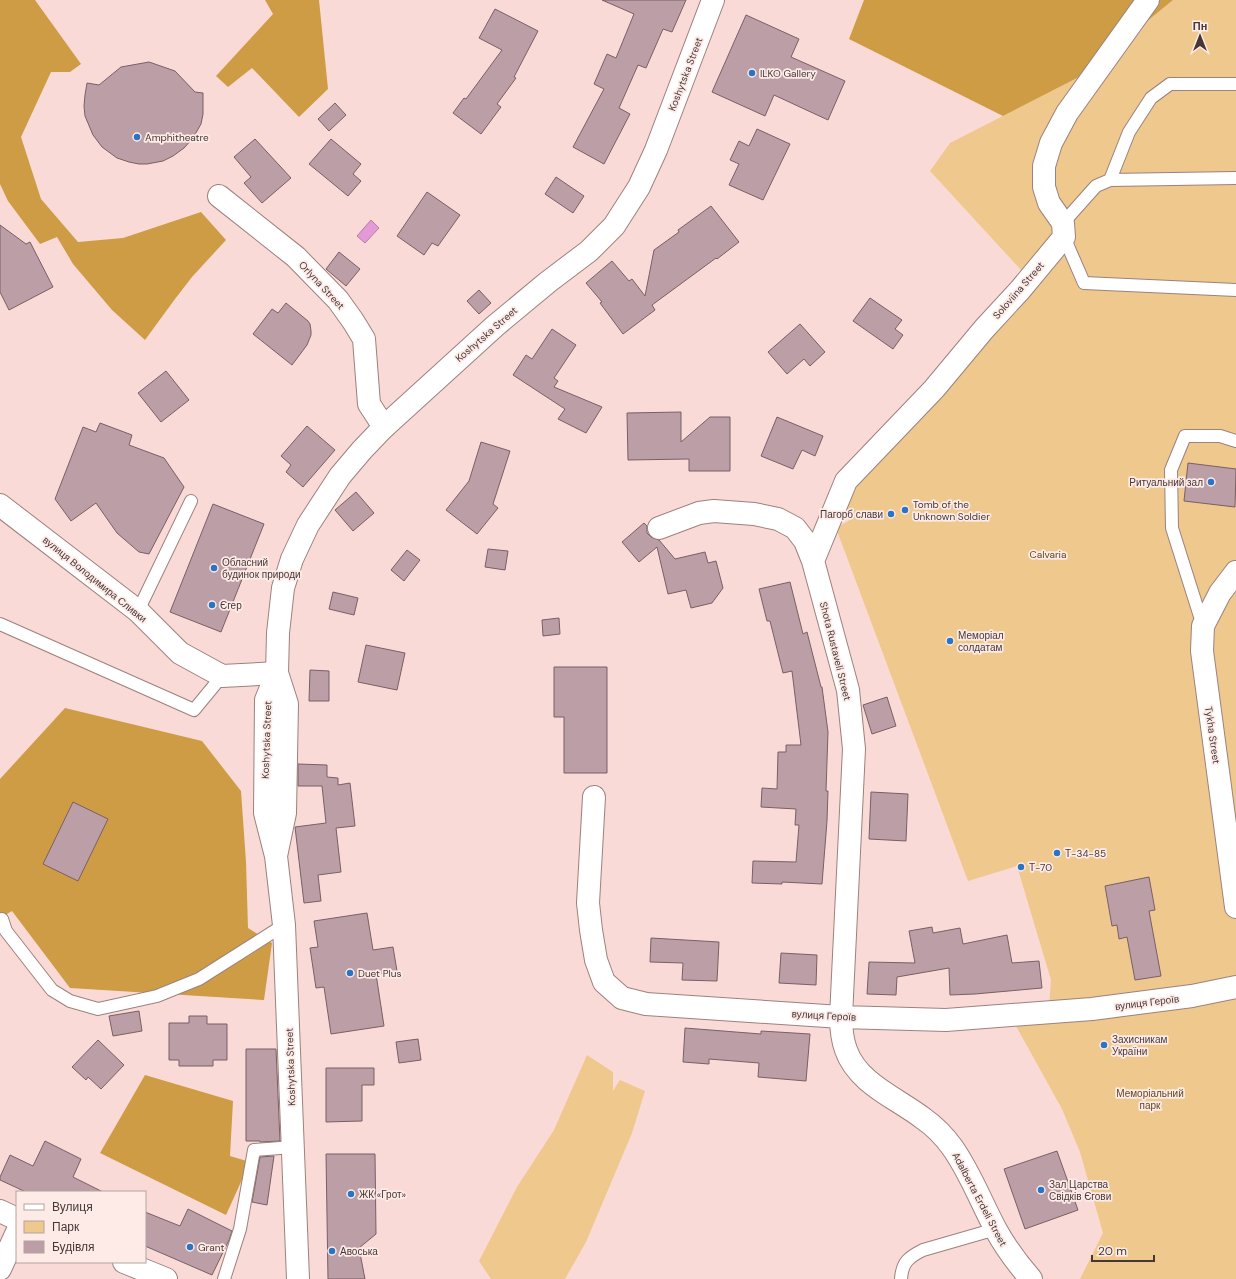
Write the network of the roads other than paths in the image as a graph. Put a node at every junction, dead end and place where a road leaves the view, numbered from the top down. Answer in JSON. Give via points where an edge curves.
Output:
{"nodes":[{"id":1,"x":713,"y":0,"type":"edge"},
{"id":2,"x":1148,"y":0,"type":"edge"},
{"id":3,"x":1236,"y":84,"type":"edge"},
{"id":4,"x":1236,"y":178,"type":"edge"},
{"id":5,"x":1110,"y":180,"type":"junction"},
{"id":6,"x":219,"y":196,"type":"dead end"},
{"id":7,"x":1064,"y":230,"type":"junction"},
{"id":8,"x":1236,"y":290,"type":"edge"},
{"id":9,"x":384,"y":427,"type":"junction"},
{"id":10,"x":1236,"y":441,"type":"edge"},
{"id":11,"x":191,"y":501,"type":"dead end"},
{"id":12,"x":0,"y":504,"type":"edge"},
{"id":13,"x":659,"y":528,"type":"dead end"},
{"id":14,"x":813,"y":561,"type":"junction"},
{"id":15,"x":1236,"y":572,"type":"edge"},
{"id":16,"x":138,"y":611,"type":"junction"},
{"id":17,"x":0,"y":624,"type":"edge"},
{"id":18,"x":1203,"y":626,"type":"junction"},
{"id":19,"x":277,"y":673,"type":"junction"},
{"id":20,"x":222,"y":676,"type":"junction"},
{"id":21,"x":594,"y":797,"type":"dead end"},
{"id":22,"x":1236,"y":907,"type":"edge"},
{"id":23,"x":2,"y":919,"type":"dead end"},
{"id":24,"x":284,"y":925,"type":"junction"},
{"id":25,"x":1236,"y":987,"type":"edge"},
{"id":26,"x":841,"y":1017,"type":"junction"},
{"id":27,"x":293,"y":1147,"type":"junction"},
{"id":28,"x":0,"y":1211,"type":"edge"},
{"id":29,"x":16,"y":1219,"type":"edge"},
{"id":30,"x":996,"y":1229,"type":"junction"},
{"id":31,"x":16,"y":1234,"type":"edge"},
{"id":32,"x":126,"y":1263,"type":"edge"},
{"id":33,"x":0,"y":1269,"type":"edge"},
{"id":34,"x":166,"y":1279,"type":"edge"},
{"id":35,"x":224,"y":1279,"type":"edge"},
{"id":36,"x":298,"y":1279,"type":"edge"},
{"id":37,"x":901,"y":1279,"type":"edge"},
{"id":38,"x":1031,"y":1279,"type":"edge"}],
"edges":[{"from":1,"to":9,"type":"street","name":"Koshytska Street","via":[[656,150],[639,187],[614,226],[589,251],[495,326]]},
{"from":2,"to":7,"type":"street","via":[[1068,113],[1051,143],[1044,166],[1044,187],[1049,203]]},
{"from":3,"to":5,"type":"lane","via":[[1170,84],[1151,98],[1129,132]]},
{"from":4,"to":5,"type":"lane"},
{"from":5,"to":7,"type":"lane","via":[[1096,186]]},
{"from":6,"to":9,"type":"street","name":"Orlyna Street","via":[[296,257],[338,300],[353,321],[364,340],[369,404]]},
{"from":7,"to":8,"type":"lane","via":[[1084,283]]},
{"from":7,"to":14,"type":"street","name":"Soloviina Street","via":[[1020,290],[934,389],[846,481]]},
{"from":9,"to":19,"type":"street","name":"Koshytska Street","via":[[340,476],[308,525],[292,559],[283,588]]},
{"from":10,"to":18,"type":"lane","via":[[1220,436],[1185,436],[1171,470],[1172,528]]},
{"from":11,"to":16,"type":"lane"},
{"from":12,"to":16,"type":"street","name":"вулиця Володимира Сливки"},
{"from":13,"to":14,"type":"street","name":"Shota Rustaveli Street","via":[[699,513],[714,511],[778,519],[795,528],[805,541]]},
{"from":14,"to":26,"type":"street","name":"Shota Rustaveli Street","via":[[848,690],[854,748]]},
{"from":15,"to":18,"type":"street","name":"Tykha Street","via":[[1220,593]]},
{"from":16,"to":20,"type":"street","name":"вулиця Володимира Сливки","via":[[180,653]]},
{"from":17,"to":20,"type":"lane","via":[[194,710]]},
{"from":18,"to":22,"type":"street","name":"Tykha Street","via":[[1202,651]]},
{"from":19,"to":20,"type":"street"},
{"from":19,"to":24,"type":"street","name":"Koshytska Street","via":[[266,700],[265,813],[276,856]]},
{"from":21,"to":26,"type":"street","name":"вулиця Героїв","via":[[588,903],[596,960],[604,982],[622,998],[646,1004]]},
{"from":23,"to":24,"type":"lane","via":[[6,930],[52,990],[70,1001],[98,1008],[157,996],[199,979]]},
{"from":24,"to":27,"type":"street","name":"Koshytska Street"},
{"from":25,"to":26,"type":"street","name":"вулиця Героїв","via":[[1192,996],[1053,1013],[946,1020]]},
{"from":26,"to":30,"type":"street","name":"Adalberta Erdeli Street","via":[[846,1051],[854,1065],[869,1082],[924,1119],[952,1147],[970,1176]]},
{"from":27,"to":35,"type":"lane","via":[[254,1150],[240,1229]]},
{"from":27,"to":36,"type":"street","name":"Koshytska Street"},
{"from":28,"to":29,"type":"street"},
{"from":30,"to":37,"type":"lane","via":[[913,1255],[905,1262]]},
{"from":30,"to":38,"type":"street","name":"Adalberta Erdeli Street","via":[[1014,1260]]},
{"from":31,"to":33,"type":"street"},
{"from":32,"to":34,"type":"street"}]}
